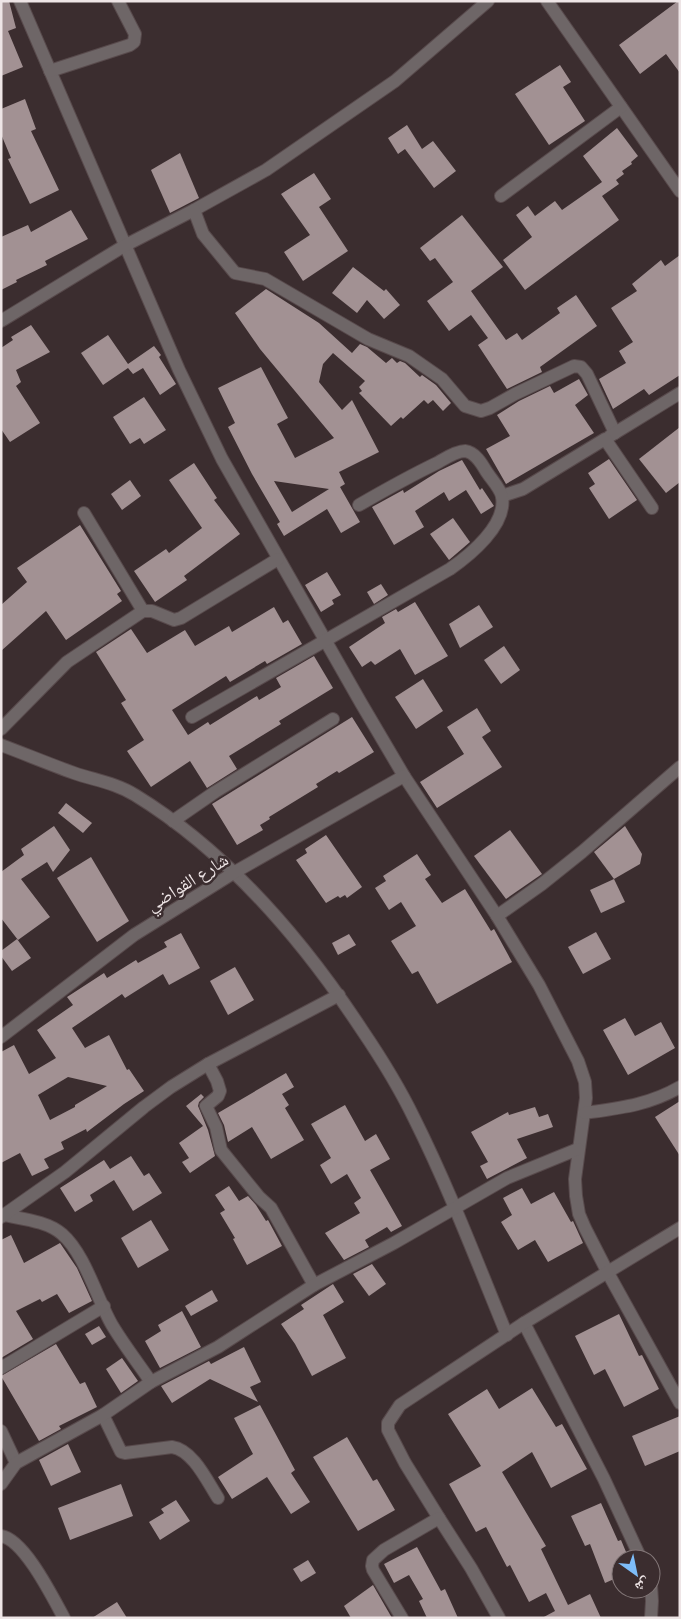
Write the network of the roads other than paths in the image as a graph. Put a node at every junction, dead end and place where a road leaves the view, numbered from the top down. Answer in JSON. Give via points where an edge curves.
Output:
{"nodes":[{"id":1,"x":20,"y":1,"type":"edge"},
{"id":2,"x":118,"y":1,"type":"edge"},
{"id":3,"x":488,"y":1,"type":"edge"},
{"id":4,"x":547,"y":1,"type":"edge"},
{"id":5,"x":50,"y":70,"type":"junction"},
{"id":6,"x":621,"y":108,"type":"junction"},
{"id":7,"x":680,"y":191,"type":"edge"},
{"id":8,"x":501,"y":196,"type":"dead end"},
{"id":9,"x":194,"y":210,"type":"junction"},
{"id":10,"x":124,"y":246,"type":"junction"},
{"id":11,"x":1,"y":321,"type":"edge"},
{"id":12,"x":680,"y":393,"type":"edge"},
{"id":13,"x":610,"y":436,"type":"junction"},
{"id":14,"x":502,"y":496,"type":"junction"},
{"id":15,"x":359,"y":505,"type":"dead end"},
{"id":16,"x":652,"y":508,"type":"dead end"},
{"id":17,"x":84,"y":513,"type":"dead end"},
{"id":18,"x":278,"y":559,"type":"junction"},
{"id":19,"x":143,"y":611,"type":"junction"},
{"id":20,"x":326,"y":641,"type":"junction"},
{"id":21,"x":192,"y":717,"type":"dead end"},
{"id":22,"x":333,"y":719,"type":"dead end"},
{"id":23,"x":1,"y":729,"type":"edge"},
{"id":24,"x":1,"y":745,"type":"edge"},
{"id":25,"x":680,"y":767,"type":"edge"},
{"id":26,"x":404,"y":776,"type":"junction"},
{"id":27,"x":173,"y":821,"type":"junction"},
{"id":28,"x":235,"y":872,"type":"junction"},
{"id":29,"x":497,"y":916,"type":"junction"},
{"id":30,"x":340,"y":996,"type":"junction"},
{"id":31,"x":1,"y":1037,"type":"edge"},
{"id":32,"x":208,"y":1064,"type":"junction"},
{"id":33,"x":680,"y":1087,"type":"edge"},
{"id":34,"x":586,"y":1113,"type":"junction"},
{"id":35,"x":578,"y":1148,"type":"junction"},
{"id":36,"x":454,"y":1210,"type":"junction"},
{"id":37,"x":2,"y":1216,"type":"edge"},
{"id":38,"x":680,"y":1228,"type":"edge"},
{"id":39,"x":608,"y":1273,"type":"junction"},
{"id":40,"x":314,"y":1285,"type":"junction"},
{"id":41,"x":104,"y":1306,"type":"junction"},
{"id":42,"x":524,"y":1323,"type":"junction"},
{"id":43,"x":507,"y":1335,"type":"junction"},
{"id":44,"x":1,"y":1368,"type":"edge"},
{"id":45,"x":151,"y":1382,"type":"junction"},
{"id":46,"x":680,"y":1403,"type":"edge"},
{"id":47,"x":103,"y":1415,"type":"junction"},
{"id":48,"x":1,"y":1431,"type":"edge"},
{"id":49,"x":16,"y":1463,"type":"junction"},
{"id":50,"x":1,"y":1484,"type":"edge"},
{"id":51,"x":218,"y":1498,"type":"dead end"},
{"id":52,"x":439,"y":1518,"type":"junction"},
{"id":53,"x":1,"y":1536,"type":"edge"},
{"id":54,"x":636,"y":1549,"type":"edge"},
{"id":55,"x":652,"y":1599,"type":"edge"},
{"id":56,"x":64,"y":1618,"type":"edge"},
{"id":57,"x":402,"y":1618,"type":"edge"},
{"id":58,"x":499,"y":1618,"type":"edge"},
{"id":59,"x":651,"y":1618,"type":"edge"}],
"edges":[{"from":1,"to":5,"type":"street"},
{"from":2,"to":5,"type":"street","via":[[135,34],[134,42]]},
{"from":3,"to":9,"type":"street","via":[[395,81],[266,170]]},
{"from":4,"to":6,"type":"street"},
{"from":5,"to":10,"type":"street"},
{"from":6,"to":7,"type":"street"},
{"from":6,"to":8,"type":"street"},
{"from":9,"to":10,"type":"street"},
{"from":9,"to":13,"type":"street","via":[[204,234],[235,273],[265,279],[368,339],[409,356],[442,379],[465,406],[482,411],[574,366],[581,368],[587,374]]},
{"from":10,"to":11,"type":"street"},
{"from":10,"to":18,"type":"street","via":[[222,459]]},
{"from":12,"to":13,"type":"street"},
{"from":13,"to":14,"type":"street","via":[[523,489]]},
{"from":13,"to":16,"type":"street"},
{"from":14,"to":15,"type":"street","via":[[481,463],[473,454],[464,451]]},
{"from":14,"to":20,"type":"street","via":[[495,525],[465,558]]},
{"from":17,"to":19,"type":"street"},
{"from":18,"to":19,"type":"street","via":[[181,618],[174,620],[152,611]]},
{"from":18,"to":20,"type":"street"},
{"from":19,"to":23,"type":"street","via":[[67,662]]},
{"from":20,"to":21,"type":"street"},
{"from":20,"to":26,"type":"street"},
{"from":22,"to":27,"type":"street"},
{"from":24,"to":27,"type":"street","via":[[114,785]]},
{"from":25,"to":29,"type":"street","via":[[582,852]]},
{"from":26,"to":28,"type":"street","name":"شارع القواضي"},
{"from":26,"to":29,"type":"street"},
{"from":27,"to":28,"type":"street"},
{"from":28,"to":30,"type":"street","via":[[300,944]]},
{"from":28,"to":31,"type":"street","name":"شارع القواضي","via":[[134,935]]},
{"from":29,"to":34,"type":"street","via":[[540,985],[578,1061],[584,1082]]},
{"from":30,"to":32,"type":"street"},
{"from":30,"to":36,"type":"street","via":[[385,1065],[413,1116]]},
{"from":32,"to":37,"type":"street","via":[[171,1087],[64,1172]]},
{"from":32,"to":40,"type":"street","via":[[220,1091],[206,1106],[221,1150],[271,1208]]},
{"from":33,"to":34,"type":"street","via":[[636,1106]]},
{"from":34,"to":35,"type":"street"},
{"from":35,"to":36,"type":"street","via":[[507,1178]]},
{"from":35,"to":39,"type":"street","via":[[575,1179],[579,1214]]},
{"from":36,"to":40,"type":"street"},
{"from":36,"to":43,"type":"street"},
{"from":37,"to":41,"type":"street","via":[[45,1224],[61,1232],[78,1254]]},
{"from":38,"to":39,"type":"street"},
{"from":39,"to":42,"type":"street"},
{"from":39,"to":46,"type":"street"},
{"from":40,"to":45,"type":"street","via":[[218,1347]]},
{"from":41,"to":44,"type":"street"},
{"from":41,"to":45,"type":"street","via":[[111,1323]]},
{"from":42,"to":43,"type":"street"},
{"from":42,"to":54,"type":"street"},
{"from":43,"to":52,"type":"street","via":[[400,1405],[388,1422],[388,1430],[405,1464]]},
{"from":45,"to":47,"type":"street"},
{"from":47,"to":49,"type":"street"},
{"from":47,"to":51,"type":"street","via":[[121,1452],[178,1448],[188,1454]]},
{"from":48,"to":49,"type":"street"},
{"from":49,"to":50,"type":"street"},
{"from":52,"to":57,"type":"street","via":[[372,1560],[373,1570]]},
{"from":52,"to":58,"type":"street"},
{"from":53,"to":56,"type":"street","via":[[8,1537],[29,1558]]},
{"from":55,"to":59,"type":"street"}]}
